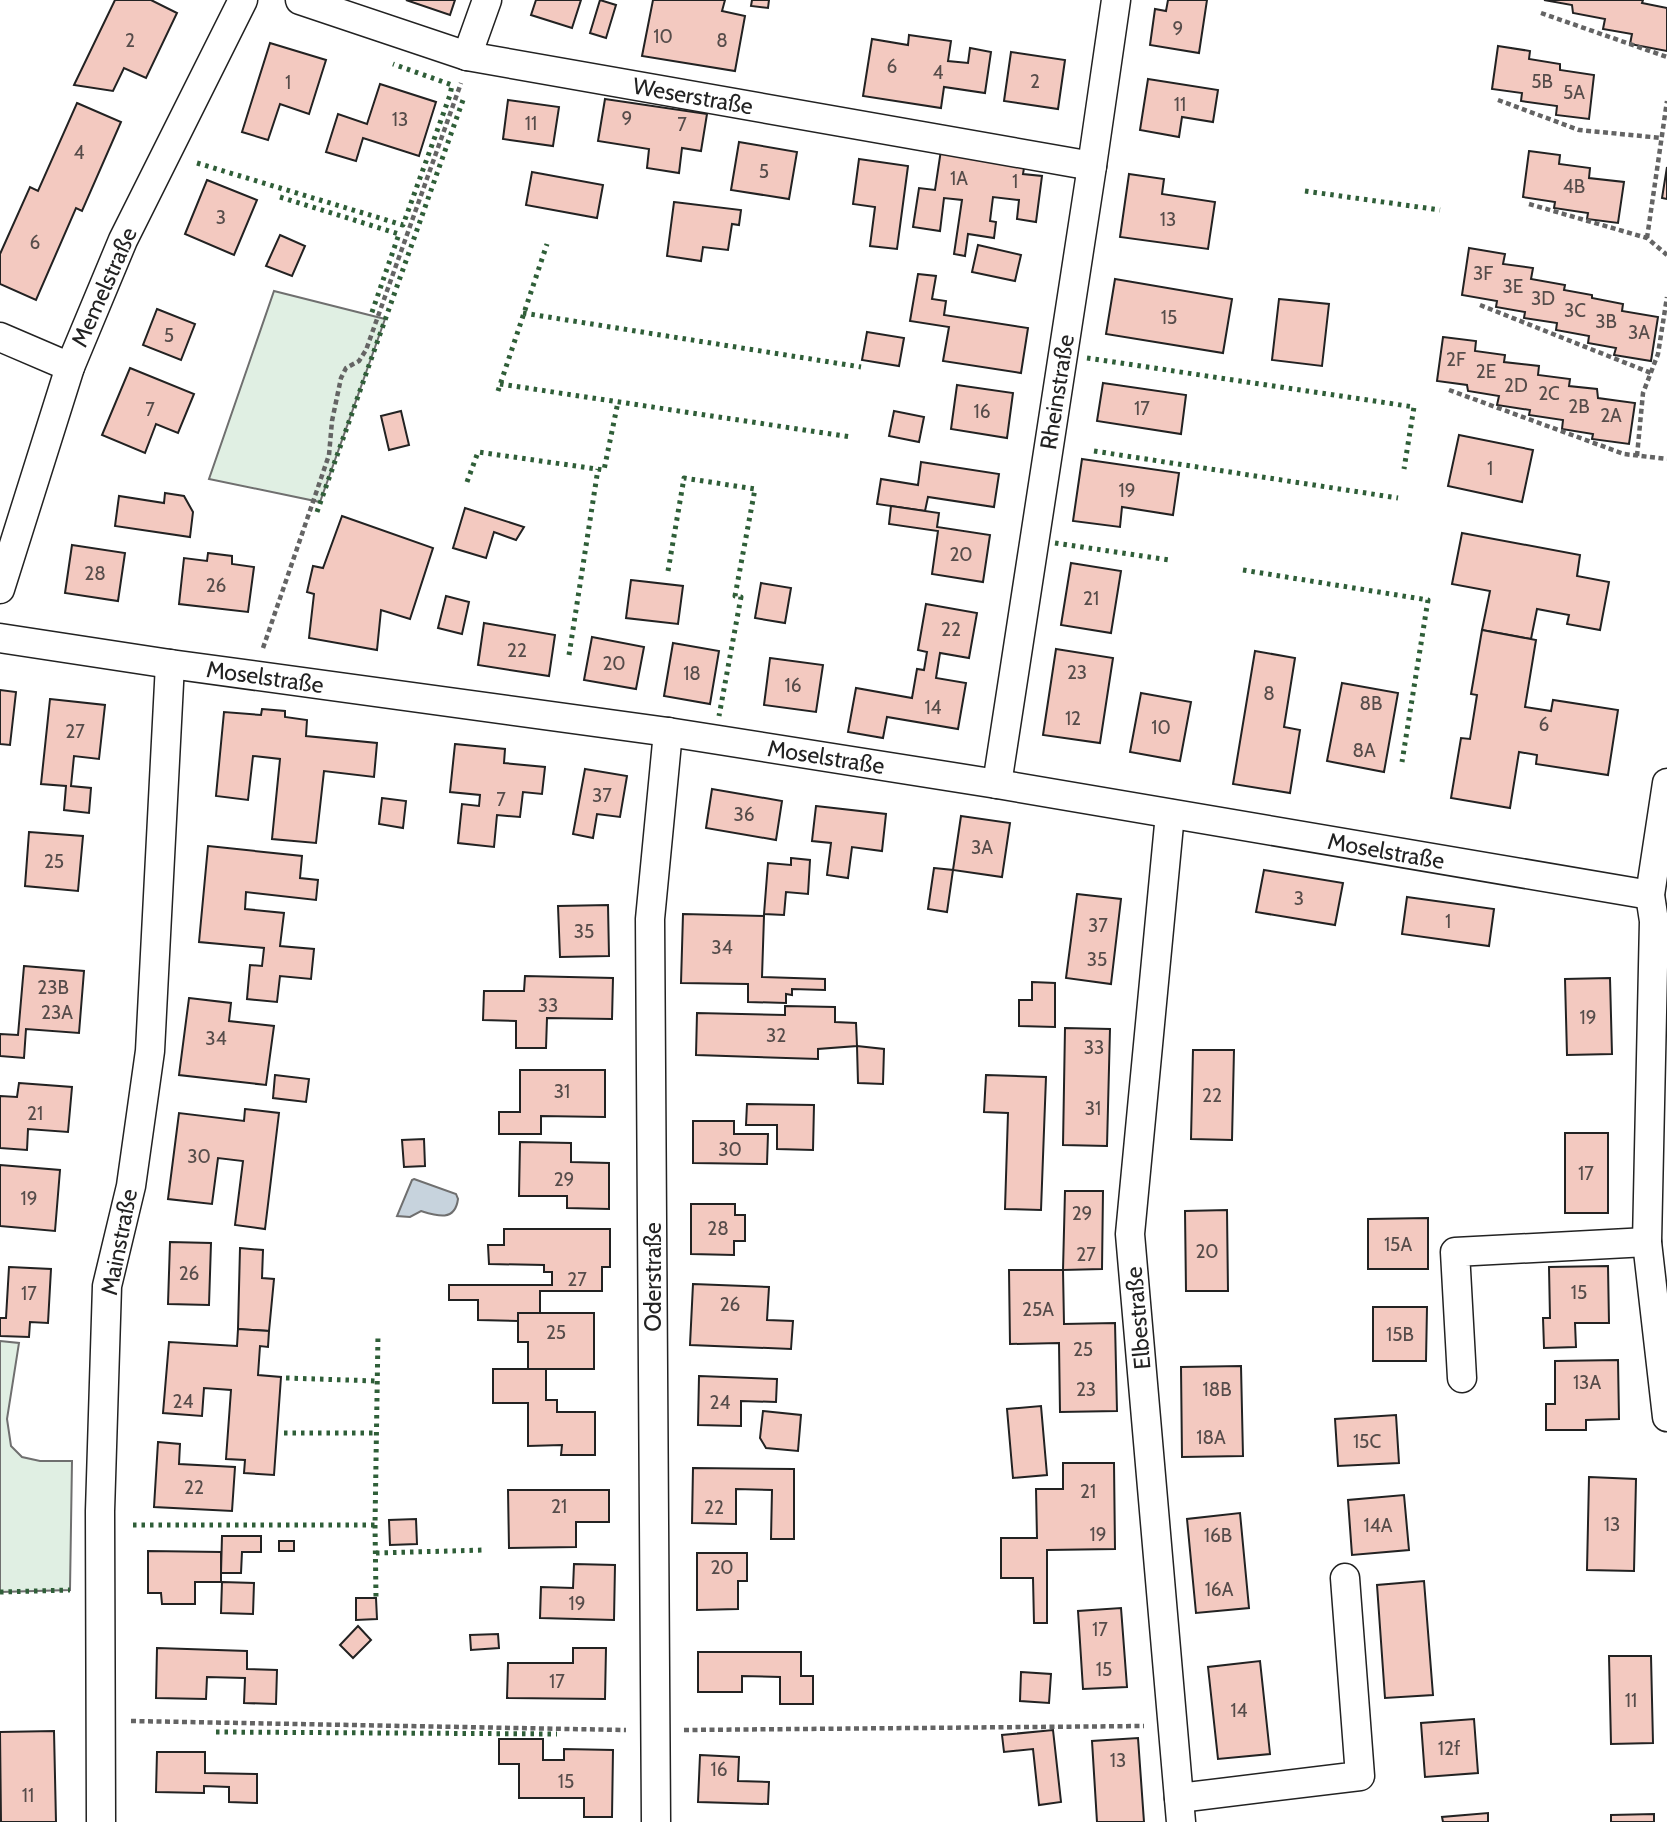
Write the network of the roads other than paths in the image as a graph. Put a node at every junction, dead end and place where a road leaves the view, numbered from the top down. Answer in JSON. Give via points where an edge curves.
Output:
{"nodes":[{"id":1,"x":243,"y":0,"type":"edge"},
{"id":2,"x":300,"y":0,"type":"edge"},
{"id":3,"x":487,"y":0,"type":"edge"},
{"id":4,"x":1116,"y":0,"type":"edge"},
{"id":5,"x":467,"y":57,"type":"junction"},
{"id":6,"x":1092,"y":166,"type":"junction"},
{"id":7,"x":0,"y":337,"type":"edge"},
{"id":8,"x":69,"y":367,"type":"junction"},
{"id":9,"x":0,"y":589,"type":"edge"},
{"id":10,"x":0,"y":638,"type":"edge"},
{"id":11,"x":170,"y":664,"type":"junction"},
{"id":12,"x":668,"y":732,"type":"junction"},
{"id":13,"x":1667,"y":783,"type":"edge"},
{"id":14,"x":997,"y":784,"type":"junction"},
{"id":15,"x":1170,"y":814,"type":"junction"},
{"id":16,"x":1652,"y":908,"type":"junction"},
{"id":17,"x":1647,"y":1242,"type":"junction"},
{"id":18,"x":1462,"y":1378,"type":"dead end"},
{"id":19,"x":1667,"y":1417,"type":"edge"},
{"id":20,"x":1345,"y":1578,"type":"dead end"},
{"id":21,"x":1180,"y":1810,"type":"edge"},
{"id":22,"x":101,"y":1822,"type":"edge"},
{"id":23,"x":656,"y":1822,"type":"edge"}],
"edges":[{"from":1,"to":8,"type":"street","name":"Memelstraße","via":[[124,240]]},
{"from":2,"to":5,"type":"street","name":"Weserstraße"},
{"from":3,"to":5,"type":"street"},
{"from":4,"to":6,"type":"street","name":"Rheinstraße"},
{"from":5,"to":6,"type":"street","name":"Weserstraße"},
{"from":6,"to":14,"type":"street","name":"Rheinstraße"},
{"from":7,"to":8,"type":"street"},
{"from":8,"to":9,"type":"street","name":"Memelstraße"},
{"from":10,"to":11,"type":"street","name":"Moselstraße"},
{"from":11,"to":12,"type":"street","name":"Moselstraße"},
{"from":11,"to":22,"type":"street","name":"Mainstraße","via":[[150,1051],[131,1186],[107,1286],[100,1511]]},
{"from":12,"to":14,"type":"street","name":"Moselstraße"},
{"from":12,"to":23,"type":"street","name":"Oderstraße","via":[[650,919]]},
{"from":13,"to":16,"type":"street"},
{"from":14,"to":15,"type":"street","name":"Moselstraße"},
{"from":15,"to":16,"type":"street","name":"Moselstraße"},
{"from":15,"to":21,"type":"street","name":"Elbestraße","via":[[1130,1234]]},
{"from":16,"to":17,"type":"street"},
{"from":17,"to":18,"type":"street","via":[[1455,1252]]},
{"from":17,"to":19,"type":"street"},
{"from":20,"to":21,"type":"street","via":[[1360,1776]]}]}
